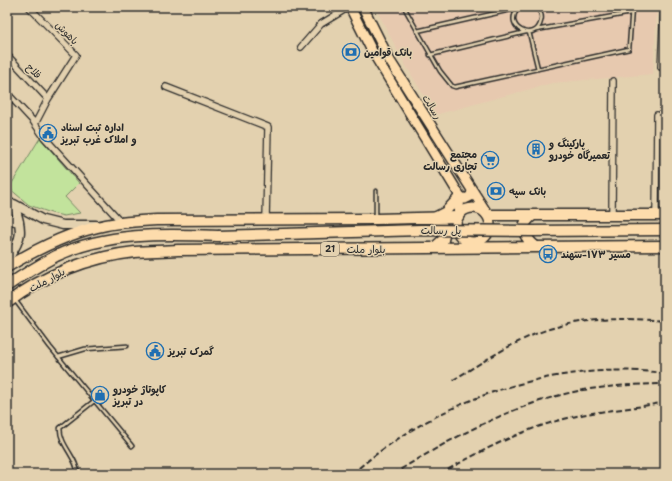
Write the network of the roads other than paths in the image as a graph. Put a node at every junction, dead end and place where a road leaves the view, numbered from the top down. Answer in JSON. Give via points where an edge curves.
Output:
{"nodes":[{"id":1,"x":28,"y":7,"type":"edge"},
{"id":2,"x":349,"y":7,"type":"edge"},
{"id":3,"x":362,"y":7,"type":"edge"},
{"id":4,"x":404,"y":7,"type":"edge"},
{"id":5,"x":519,"y":7,"type":"edge"},
{"id":6,"x":536,"y":7,"type":"edge"},
{"id":7,"x":632,"y":7,"type":"edge"},
{"id":8,"x":664,"y":7,"type":"edge"},
{"id":9,"x":631,"y":14,"type":"junction"},
{"id":10,"x":536,"y":30,"type":"junction"},
{"id":11,"x":417,"y":31,"type":"junction"},
{"id":12,"x":527,"y":32,"type":"junction"},
{"id":13,"x":301,"y":47,"type":"dead end"},
{"id":14,"x":7,"y":55,"type":"edge"},
{"id":15,"x":430,"y":55,"type":"junction"},
{"id":16,"x":661,"y":67,"type":"dead end"},
{"id":17,"x":538,"y":69,"type":"junction"},
{"id":18,"x":613,"y":81,"type":"dead end"},
{"id":19,"x":166,"y":88,"type":"dead end"},
{"id":20,"x":7,"y":93,"type":"edge"},
{"id":21,"x":48,"y":99,"type":"junction"},
{"id":22,"x":657,"y":115,"type":"dead end"},
{"id":23,"x":35,"y":124,"type":"junction"},
{"id":24,"x":472,"y":190,"type":"junction"},
{"id":25,"x":376,"y":191,"type":"dead end"},
{"id":26,"x":460,"y":196,"type":"junction"},
{"id":27,"x":7,"y":198,"type":"edge"},
{"id":28,"x":14,"y":204,"type":"junction"},
{"id":29,"x":488,"y":215,"type":"junction"},
{"id":30,"x":612,"y":215,"type":"junction"},
{"id":31,"x":661,"y":215,"type":"edge"},
{"id":32,"x":532,"y":216,"type":"junction"},
{"id":33,"x":458,"y":217,"type":"junction"},
{"id":34,"x":434,"y":218,"type":"junction"},
{"id":35,"x":7,"y":219,"type":"edge"},
{"id":36,"x":266,"y":219,"type":"junction"},
{"id":37,"x":376,"y":219,"type":"junction"},
{"id":38,"x":19,"y":222,"type":"junction"},
{"id":39,"x":122,"y":223,"type":"junction"},
{"id":40,"x":107,"y":225,"type":"junction"},
{"id":41,"x":665,"y":230,"type":"edge"},
{"id":42,"x":218,"y":236,"type":"joint"},
{"id":43,"x":486,"y":238,"type":"junction"},
{"id":44,"x":461,"y":243,"type":"junction"},
{"id":45,"x":665,"y":246,"type":"edge"},
{"id":46,"x":490,"y":247,"type":"junction"},
{"id":47,"x":536,"y":247,"type":"junction"},
{"id":48,"x":434,"y":248,"type":"junction"},
{"id":49,"x":7,"y":260,"type":"edge"},
{"id":50,"x":7,"y":267,"type":"edge"},
{"id":51,"x":7,"y":286,"type":"edge"},
{"id":52,"x":10,"y":301,"type":"edge"},
{"id":53,"x":127,"y":346,"type":"dead end"},
{"id":54,"x":58,"y":357,"type":"junction"},
{"id":55,"x":94,"y":400,"type":"junction"},
{"id":56,"x":132,"y":446,"type":"dead end"},
{"id":57,"x":78,"y":474,"type":"edge"}],
"edges":[{"from":1,"to":21,"type":"street","name":"باهوش","via":[[76,55]]},
{"from":2,"to":13,"type":"street","via":[[321,24]]},
{"from":2,"to":26,"type":"main road","via":[[372,51]]},
{"from":3,"to":24,"type":"main road","name":"رسالت","via":[[390,60]]},
{"from":4,"to":11,"type":"lane"},
{"from":5,"to":11,"type":"lane"},
{"from":5,"to":12,"type":"lane","via":[[514,15],[515,24]]},
{"from":6,"to":10,"type":"lane","via":[[542,18]]},
{"from":7,"to":9,"type":"lane"},
{"from":8,"to":16,"type":"street"},
{"from":9,"to":10,"type":"lane"},
{"from":9,"to":17,"type":"lane","via":[[629,49]]},
{"from":10,"to":12,"type":"lane"},
{"from":11,"to":15,"type":"lane"},
{"from":12,"to":15,"type":"lane"},
{"from":12,"to":17,"type":"lane"},
{"from":14,"to":21,"type":"street","name":"فلاح"},
{"from":15,"to":17,"type":"lane","via":[[452,86],[456,87]]},
{"from":18,"to":30,"type":"street"},
{"from":19,"to":36,"type":"street","via":[[268,127]]},
{"from":20,"to":23,"type":"street"},
{"from":21,"to":23,"type":"street"},
{"from":22,"to":31,"type":"street"},
{"from":23,"to":39,"type":"street"},
{"from":24,"to":26,"type":"main road","via":[[471,196],[466,199]]},
{"from":24,"to":29,"type":"main road","name":"رسالت"},
{"from":25,"to":37,"type":"lane"},
{"from":26,"to":33,"type":"main road"},
{"from":26,"to":34,"type":"main road","via":[[445,212]]},
{"from":27,"to":28,"type":"main road"},
{"from":28,"to":38,"type":"main road"},
{"from":28,"to":40,"type":"main road","via":[[43,220],[57,224]]},
{"from":29,"to":32,"type":"highway"},
{"from":29,"to":33,"type":"main road","via":[[477,208],[468,208]]},
{"from":29,"to":43,"type":"main road","via":[[490,229]]},
{"from":30,"to":31,"type":"highway"},
{"from":30,"to":32,"type":"highway"},
{"from":32,"to":47,"type":"highway","via":[[524,226],[524,233],[528,241]]},
{"from":33,"to":34,"type":"highway"},
{"from":33,"to":44,"type":"main road","via":[[455,221],[456,230]]},
{"from":34,"to":37,"type":"highway"},
{"from":34,"to":48,"type":"highway","via":[[445,232],[443,240]]},
{"from":35,"to":38,"type":"main road"},
{"from":36,"to":37,"type":"highway"},
{"from":36,"to":39,"type":"highway"},
{"from":38,"to":49,"type":"main road","via":[[20,236]]},
{"from":39,"to":40,"type":"highway"},
{"from":40,"to":50,"type":"highway","via":[[59,239]]},
{"from":41,"to":42,"type":"highway","name":"پل رسالت","number":"21","bridge":true,"via":[[421,230]]},
{"from":42,"to":51,"type":"highway","name":"بلوار ملت","number":"21","via":[[166,234],[109,240],[58,256],[36,266]]},
{"from":43,"to":44,"type":"main road","via":[[478,242]]},
{"from":43,"to":46,"type":"main road"},
{"from":44,"to":46,"type":"highway","name":"بلوار ملت","number":"21"},
{"from":44,"to":48,"type":"highway","name":"بلوار ملت","number":"21"},
{"from":45,"to":47,"type":"highway","name":"بلوار ملت","number":"21"},
{"from":46,"to":47,"type":"highway","name":"بلوار ملت","number":"21"},
{"from":48,"to":52,"type":"highway","name":"بلوار ملت","number":"21","via":[[135,252],[103,257],[75,266],[48,278]]},
{"from":52,"to":54,"type":"lane"},
{"from":53,"to":54,"type":"lane","via":[[85,349]]},
{"from":54,"to":55,"type":"lane"},
{"from":55,"to":56,"type":"lane"},
{"from":55,"to":57,"type":"lane","via":[[60,428],[62,441],[78,468]]}]}
